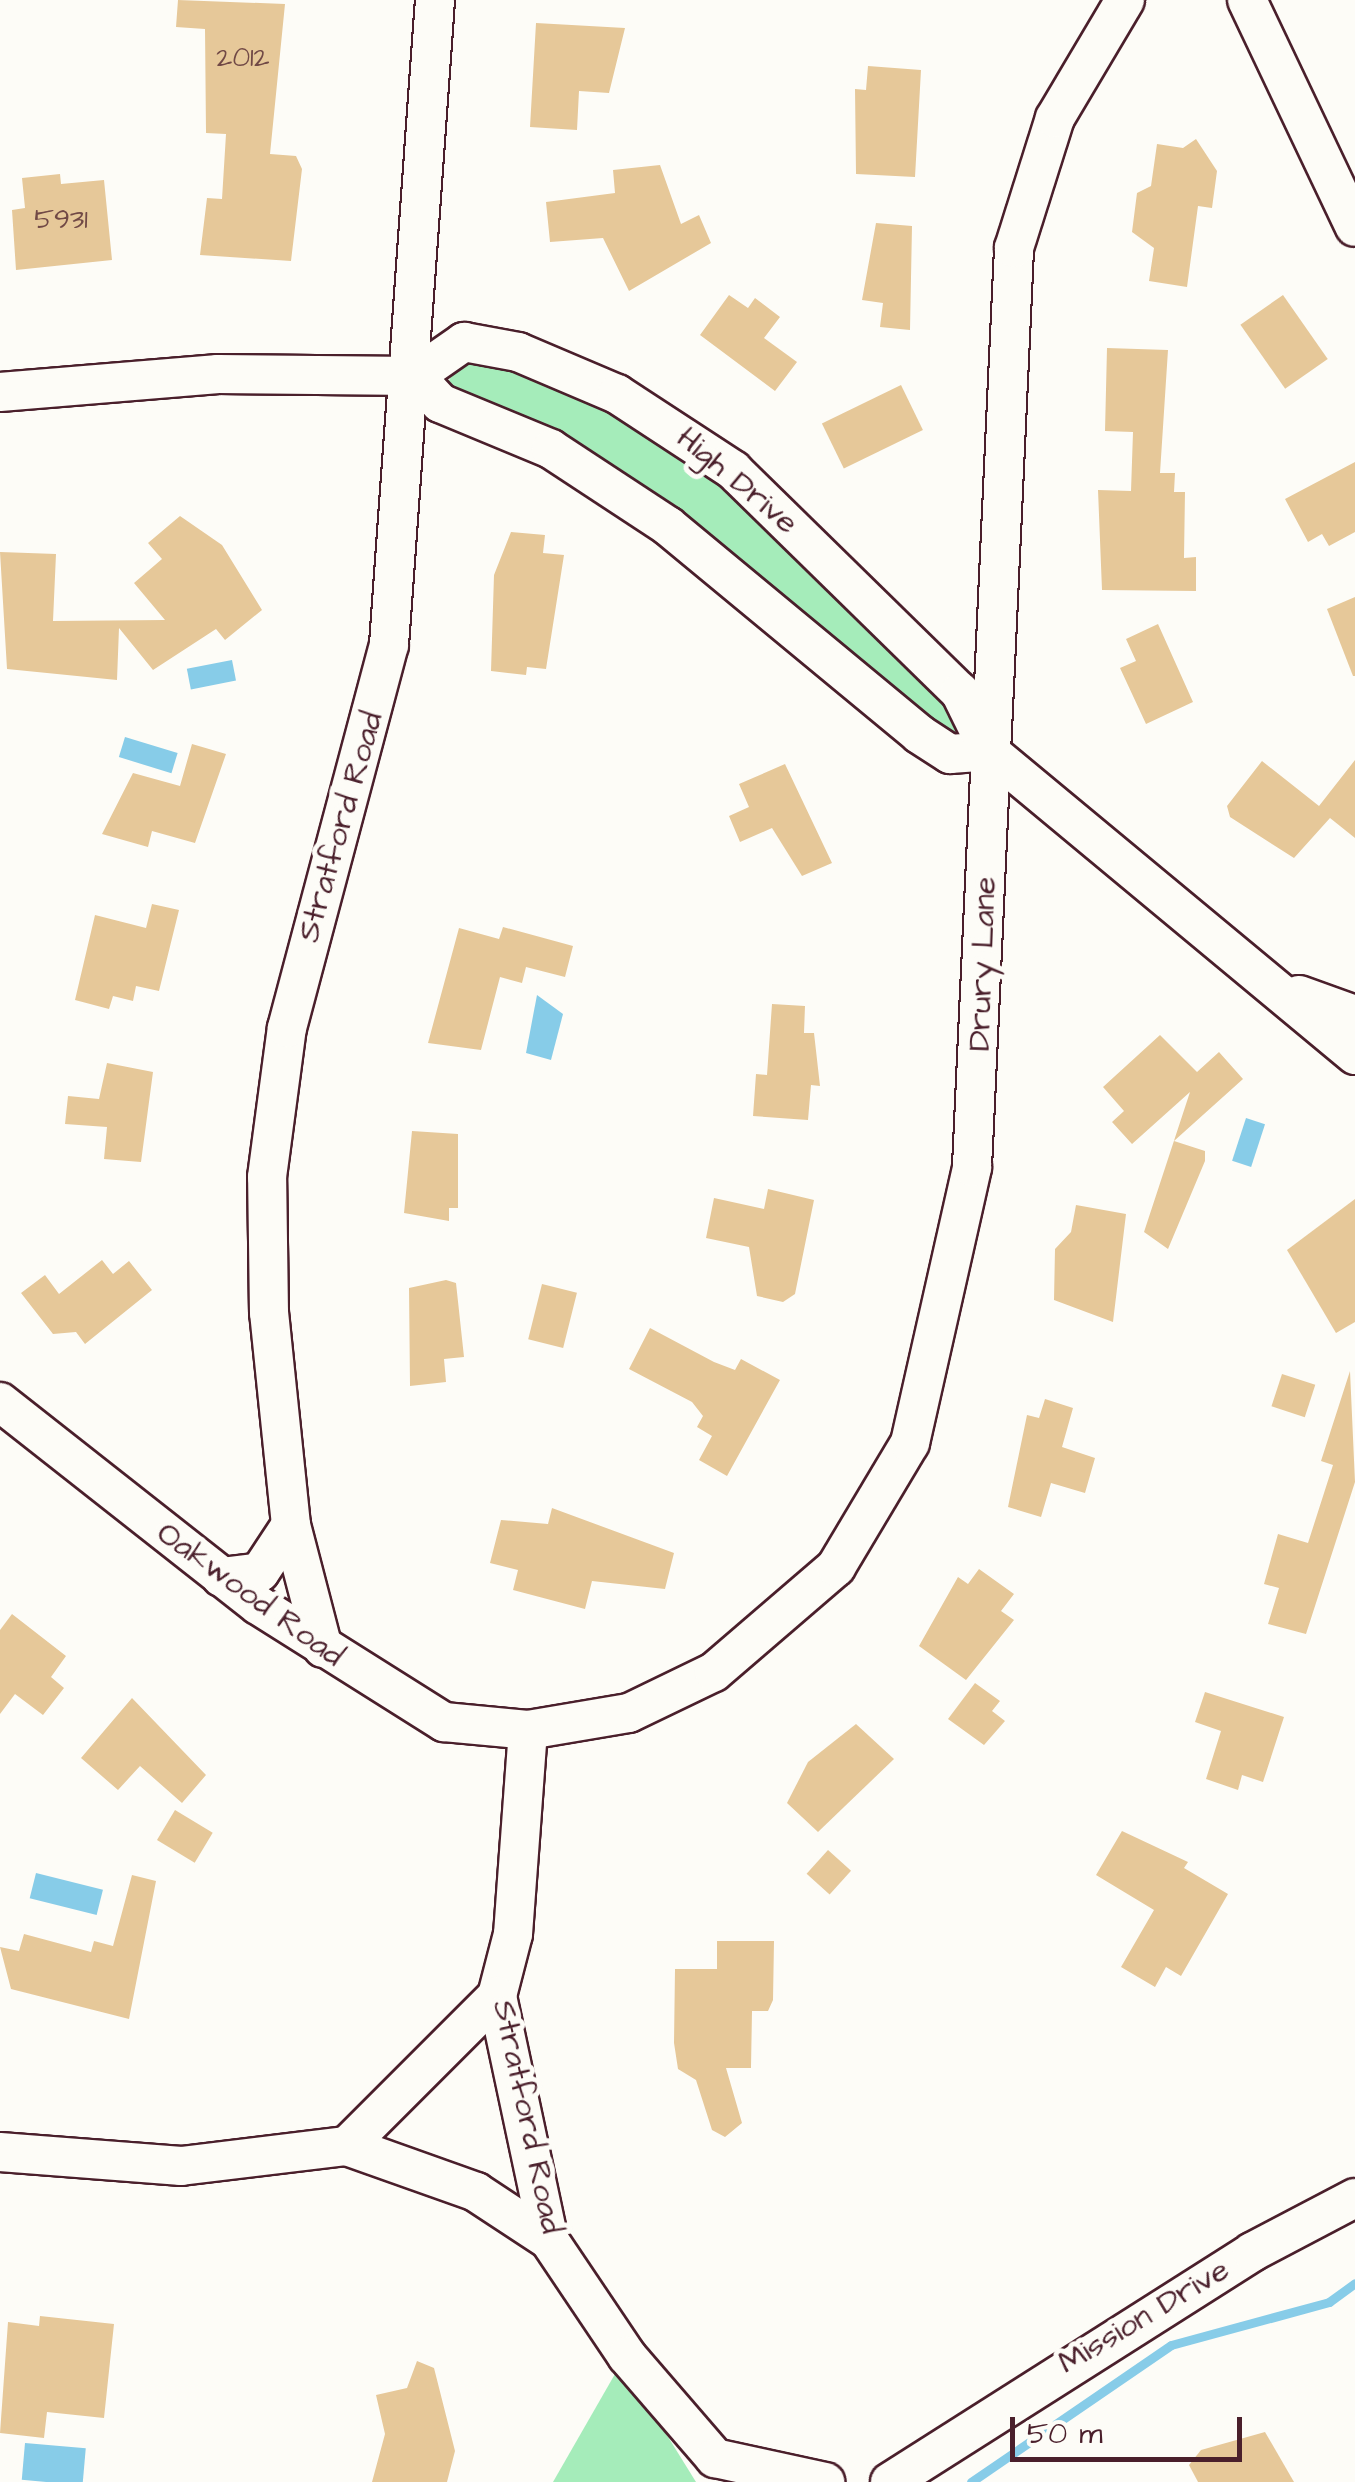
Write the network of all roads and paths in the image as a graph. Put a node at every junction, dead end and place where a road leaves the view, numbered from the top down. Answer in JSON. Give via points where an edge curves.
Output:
{"nodes":[{"id":1,"x":434,"y":0,"type":"edge"},
{"id":2,"x":1125,"y":0,"type":"edge"},
{"id":3,"x":1247,"y":0,"type":"edge"},
{"id":4,"x":1355,"y":227,"type":"edge"},
{"id":5,"x":414,"y":376,"type":"junction"},
{"id":6,"x":0,"y":392,"type":"edge"},
{"id":7,"x":989,"y":751,"type":"junction"},
{"id":8,"x":1278,"y":988,"type":"junction"},
{"id":9,"x":1355,"y":1015,"type":"edge"},
{"id":10,"x":1355,"y":1056,"type":"edge"},
{"id":11,"x":0,"y":1402,"type":"edge"},
{"id":12,"x":291,"y":1525,"type":"junction"},
{"id":13,"x":220,"y":1577,"type":"junction"},
{"id":14,"x":323,"y":1648,"type":"junction"},
{"id":15,"x":528,"y":1730,"type":"junction"},
{"id":16,"x":497,"y":1996,"type":"junction"},
{"id":17,"x":347,"y":2146,"type":"junction"},
{"id":18,"x":0,"y":2152,"type":"edge"},
{"id":19,"x":1355,"y":2198,"type":"edge"},
{"id":20,"x":549,"y":2240,"type":"junction"},
{"id":21,"x":718,"y":2470,"type":"edge"},
{"id":22,"x":825,"y":2482,"type":"edge"},
{"id":23,"x":890,"y":2482,"type":"edge"}],
"edges":[{"from":1,"to":5,"type":"street","name":"Stratford Road"},
{"from":2,"to":7,"type":"street","name":"Drury Lane","via":[[1055,118],[1014,248]]},
{"from":3,"to":4,"type":"street"},
{"from":5,"to":6,"type":"street","via":[[179,376]]},
{"from":5,"to":7,"type":"street","via":[[440,403],[551,449],[668,526],[950,754]]},
{"from":5,"to":7,"type":"street","name":"High Drive","via":[[447,345],[484,343],[574,373],[663,419],[733,470],[960,692]]},
{"from":5,"to":12,"type":"street","name":"Stratford Road","via":[[389,645],[273,1110],[268,1313]]},
{"from":7,"to":8,"type":"street","name":"High Drive"},
{"from":7,"to":15,"type":"street","name":"Drury Lane","via":[[972,1167],[910,1443],[836,1567],[777,1626],[714,1672],[629,1713]]},
{"from":8,"to":9,"type":"street","name":"High Drive"},
{"from":8,"to":10,"type":"street","name":"High Drive"},
{"from":11,"to":13,"type":"street","name":"Oakwood Road"},
{"from":12,"to":13,"type":"street","via":[[260,1572]]},
{"from":12,"to":14,"type":"street","name":"Stratford Road"},
{"from":13,"to":14,"type":"street","name":"Oakwood Road"},
{"from":14,"to":15,"type":"street","name":"Oakwood Road","via":[[444,1722]]},
{"from":15,"to":16,"type":"street","name":"Stratford Road","via":[[513,1934]]},
{"from":16,"to":17,"type":"street"},
{"from":16,"to":20,"type":"street","name":"Stratford Road"},
{"from":17,"to":18,"type":"street","via":[[182,2166]]},
{"from":17,"to":20,"type":"street","via":[[476,2192]]},
{"from":19,"to":23,"type":"street","name":"Mission Drive","via":[[1236,2262]]},
{"from":20,"to":21,"type":"street","name":"Stratford Road","via":[[628,2356]]},
{"from":21,"to":22,"type":"street","name":"Stratford Road"}]}
